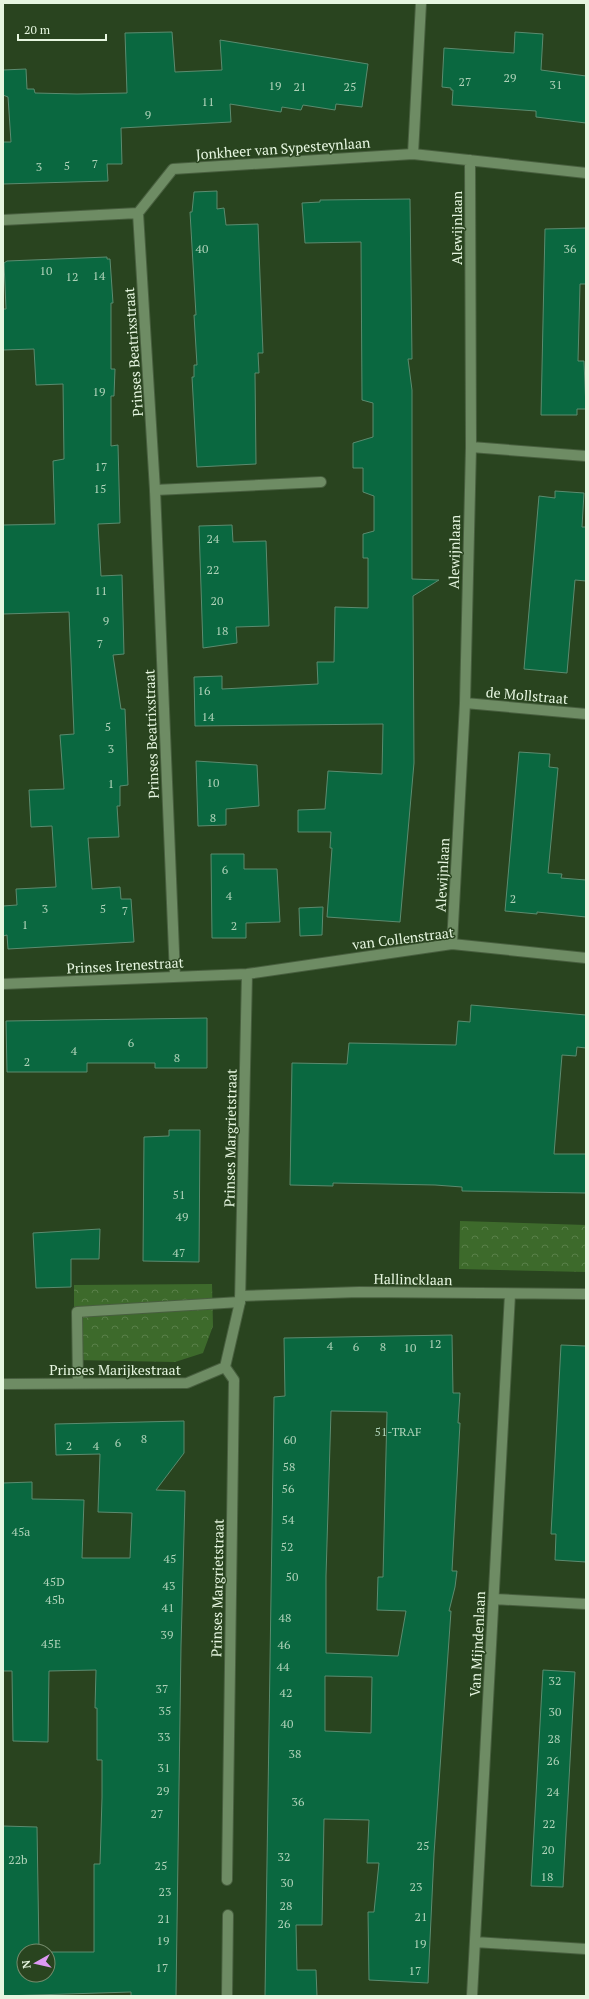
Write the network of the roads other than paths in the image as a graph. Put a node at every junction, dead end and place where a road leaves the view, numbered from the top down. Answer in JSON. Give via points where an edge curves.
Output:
{"nodes":[{"id":1,"x":421,"y":3,"type":"edge"},
{"id":2,"x":413,"y":154,"type":"junction"},
{"id":3,"x":470,"y":160,"type":"junction"},
{"id":4,"x":586,"y":172,"type":"edge"},
{"id":5,"x":138,"y":213,"type":"junction"},
{"id":6,"x":3,"y":220,"type":"edge"},
{"id":7,"x":471,"y":447,"type":"junction"},
{"id":8,"x":586,"y":456,"type":"edge"},
{"id":9,"x":322,"y":482,"type":"dead end"},
{"id":10,"x":155,"y":490,"type":"junction"},
{"id":11,"x":465,"y":703,"type":"junction"},
{"id":12,"x":586,"y":714,"type":"edge"},
{"id":13,"x":452,"y":944,"type":"junction"},
{"id":14,"x":586,"y":958,"type":"edge"},
{"id":15,"x":247,"y":974,"type":"junction"},
{"id":16,"x":175,"y":976,"type":"junction"},
{"id":17,"x":3,"y":984,"type":"edge"},
{"id":18,"x":510,"y":1294,"type":"junction"},
{"id":19,"x":586,"y":1294,"type":"edge"},
{"id":20,"x":240,"y":1299,"type":"junction"},
{"id":21,"x":225,"y":1367,"type":"junction"},
{"id":22,"x":78,"y":1382,"type":"junction"},
{"id":23,"x":3,"y":1384,"type":"edge"},
{"id":24,"x":494,"y":1600,"type":"junction"},
{"id":25,"x":586,"y":1604,"type":"edge"},
{"id":26,"x":227,"y":1880,"type":"dead end"},
{"id":27,"x":228,"y":1915,"type":"dead end"},
{"id":28,"x":475,"y":1942,"type":"junction"},
{"id":29,"x":586,"y":1949,"type":"edge"},
{"id":30,"x":227,"y":1996,"type":"edge"},
{"id":31,"x":472,"y":1996,"type":"edge"}],
"edges":[{"from":1,"to":2,"type":"street"},
{"from":2,"to":3,"type":"street","name":"Jonkheer van Sypesteynlaan"},
{"from":2,"to":5,"type":"street","name":"Jonkheer van Sypesteynlaan","via":[[173,169]]},
{"from":3,"to":4,"type":"street","name":"Jonkheer van Sypesteynlaan"},
{"from":3,"to":7,"type":"street","name":"Alewijnlaan"},
{"from":5,"to":6,"type":"street"},
{"from":5,"to":10,"type":"street","name":"Prinses Beatrixstraat"},
{"from":7,"to":8,"type":"street"},
{"from":7,"to":11,"type":"street","name":"Alewijnlaan"},
{"from":9,"to":10,"type":"street"},
{"from":10,"to":16,"type":"street","name":"Prinses Beatrixstraat"},
{"from":11,"to":12,"type":"street","name":"de Mollstraat"},
{"from":11,"to":13,"type":"street","name":"Alewijnlaan"},
{"from":13,"to":14,"type":"street","name":"van Collenstraat"},
{"from":13,"to":15,"type":"street","name":"van Collenstraat"},
{"from":15,"to":16,"type":"street","name":"Prinses Irenestraat"},
{"from":15,"to":20,"type":"street","name":"Prinses Margrietstraat"},
{"from":16,"to":17,"type":"street","name":"Prinses Irenestraat"},
{"from":18,"to":19,"type":"street","name":"Hallincklaan"},
{"from":18,"to":20,"type":"street","name":"Hallincklaan","via":[[359,1292]]},
{"from":18,"to":24,"type":"street","name":"Van Mijndenlaan"},
{"from":20,"to":21,"type":"street","name":"Prinses Margrietstraat"},
{"from":20,"to":22,"type":"street","via":[[77,1312]]},
{"from":21,"to":22,"type":"street","name":"Prinses Marijkestraat","via":[[187,1383]]},
{"from":21,"to":26,"type":"street","name":"Prinses Margrietstraat","via":[[234,1380]]},
{"from":22,"to":23,"type":"street","name":"Prinses Marijkestraat"},
{"from":24,"to":25,"type":"street"},
{"from":24,"to":28,"type":"street","name":"Van Mijndenlaan"},
{"from":27,"to":30,"type":"street"},
{"from":28,"to":29,"type":"street"},
{"from":28,"to":31,"type":"street","name":"Van Mijndenlaan"}]}
